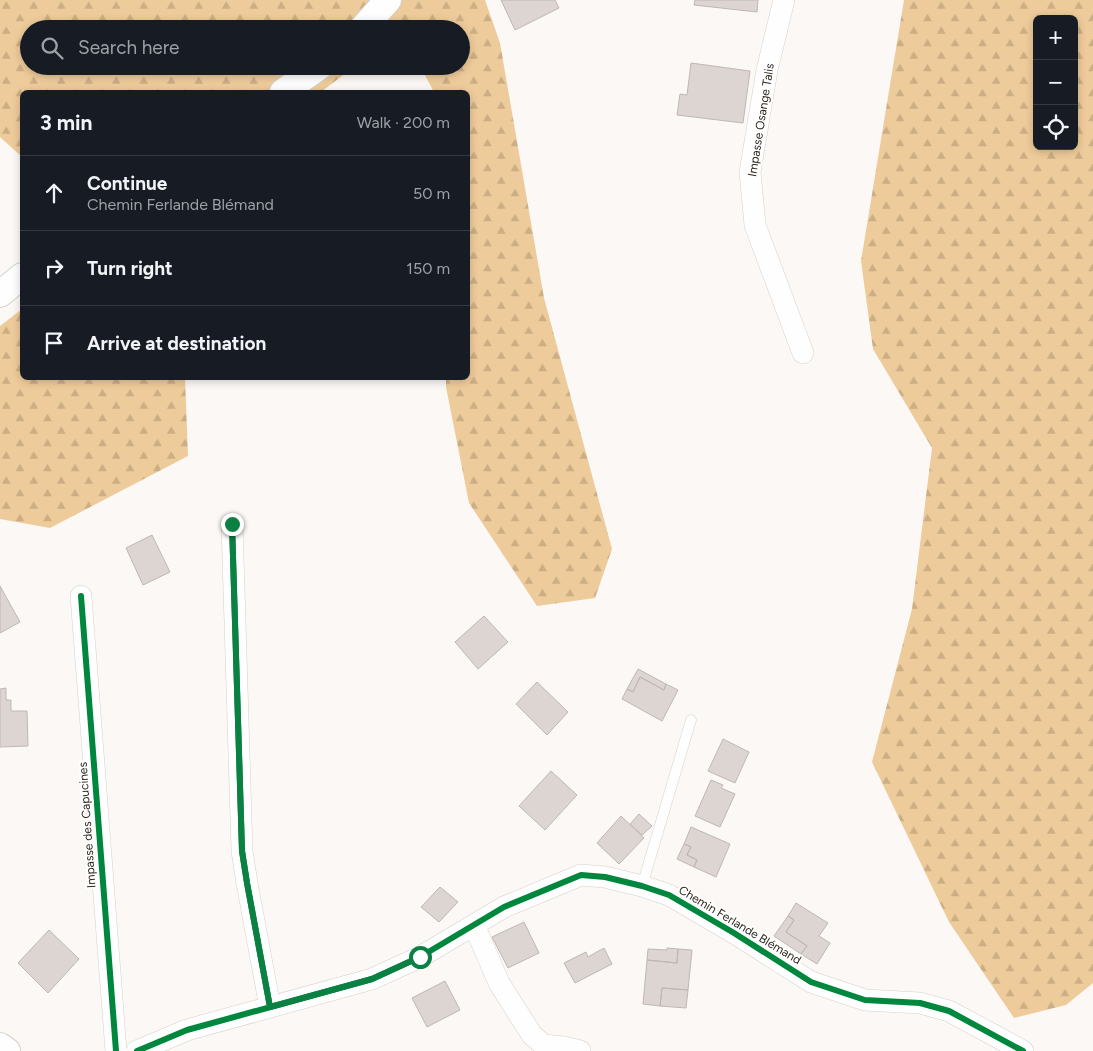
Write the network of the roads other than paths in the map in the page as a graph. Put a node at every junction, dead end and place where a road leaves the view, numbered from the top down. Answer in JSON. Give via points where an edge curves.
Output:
{"nodes":[{"id":1,"x":388,"y":0,"type":"edge"},
{"id":2,"x":784,"y":0,"type":"edge"},
{"id":3,"x":370,"y":20,"type":"edge"},
{"id":4,"x":307,"y":75,"type":"edge"},
{"id":5,"x":286,"y":90,"type":"edge"},
{"id":6,"x":20,"y":278,"type":"edge"},
{"id":7,"x":0,"y":294,"type":"edge"},
{"id":8,"x":803,"y":353,"type":"dead end"},
{"id":9,"x":232,"y":524,"type":"dead end"},
{"id":10,"x":81,"y":596,"type":"dead end"},
{"id":11,"x":691,"y":720,"type":"dead end"},
{"id":12,"x":642,"y":886,"type":"junction"},
{"id":13,"x":474,"y":925,"type":"junction"},
{"id":14,"x":270,"y":1007,"type":"junction"},
{"id":15,"x":0,"y":1046,"type":"edge"},
{"id":16,"x":7,"y":1051,"type":"edge"},
{"id":17,"x":116,"y":1051,"type":"edge"},
{"id":18,"x":138,"y":1051,"type":"edge"},
{"id":19,"x":580,"y":1051,"type":"edge"},
{"id":20,"x":1023,"y":1051,"type":"edge"}],
"edges":[{"from":1,"to":3,"type":"street"},
{"from":2,"to":8,"type":"street","name":"Impasse Osange Talis","via":[[767,70],[750,172],[755,225]]},
{"from":4,"to":5,"type":"street"},
{"from":6,"to":7,"type":"street"},
{"from":9,"to":14,"type":"street","via":[[242,851]]},
{"from":10,"to":17,"type":"street","name":"Impasse des Capucines"},
{"from":11,"to":12,"type":"lane"},
{"from":12,"to":13,"type":"street","name":"Chemin Ferlande Blémand","via":[[605,877],[581,876],[504,907]]},
{"from":12,"to":20,"type":"street","name":"Chemin Ferlande Blémand","via":[[669,895],[811,982],[865,1000],[920,1003],[949,1011]]},
{"from":13,"to":14,"type":"street","name":"Chemin Ferlande Blémand","via":[[420,957],[372,979]]},
{"from":13,"to":19,"type":"street","via":[[499,983],[532,1035],[544,1046]]},
{"from":14,"to":18,"type":"street","name":"Chemin Ferlande Blémand","via":[[187,1030]]},
{"from":15,"to":16,"type":"street"}]}
